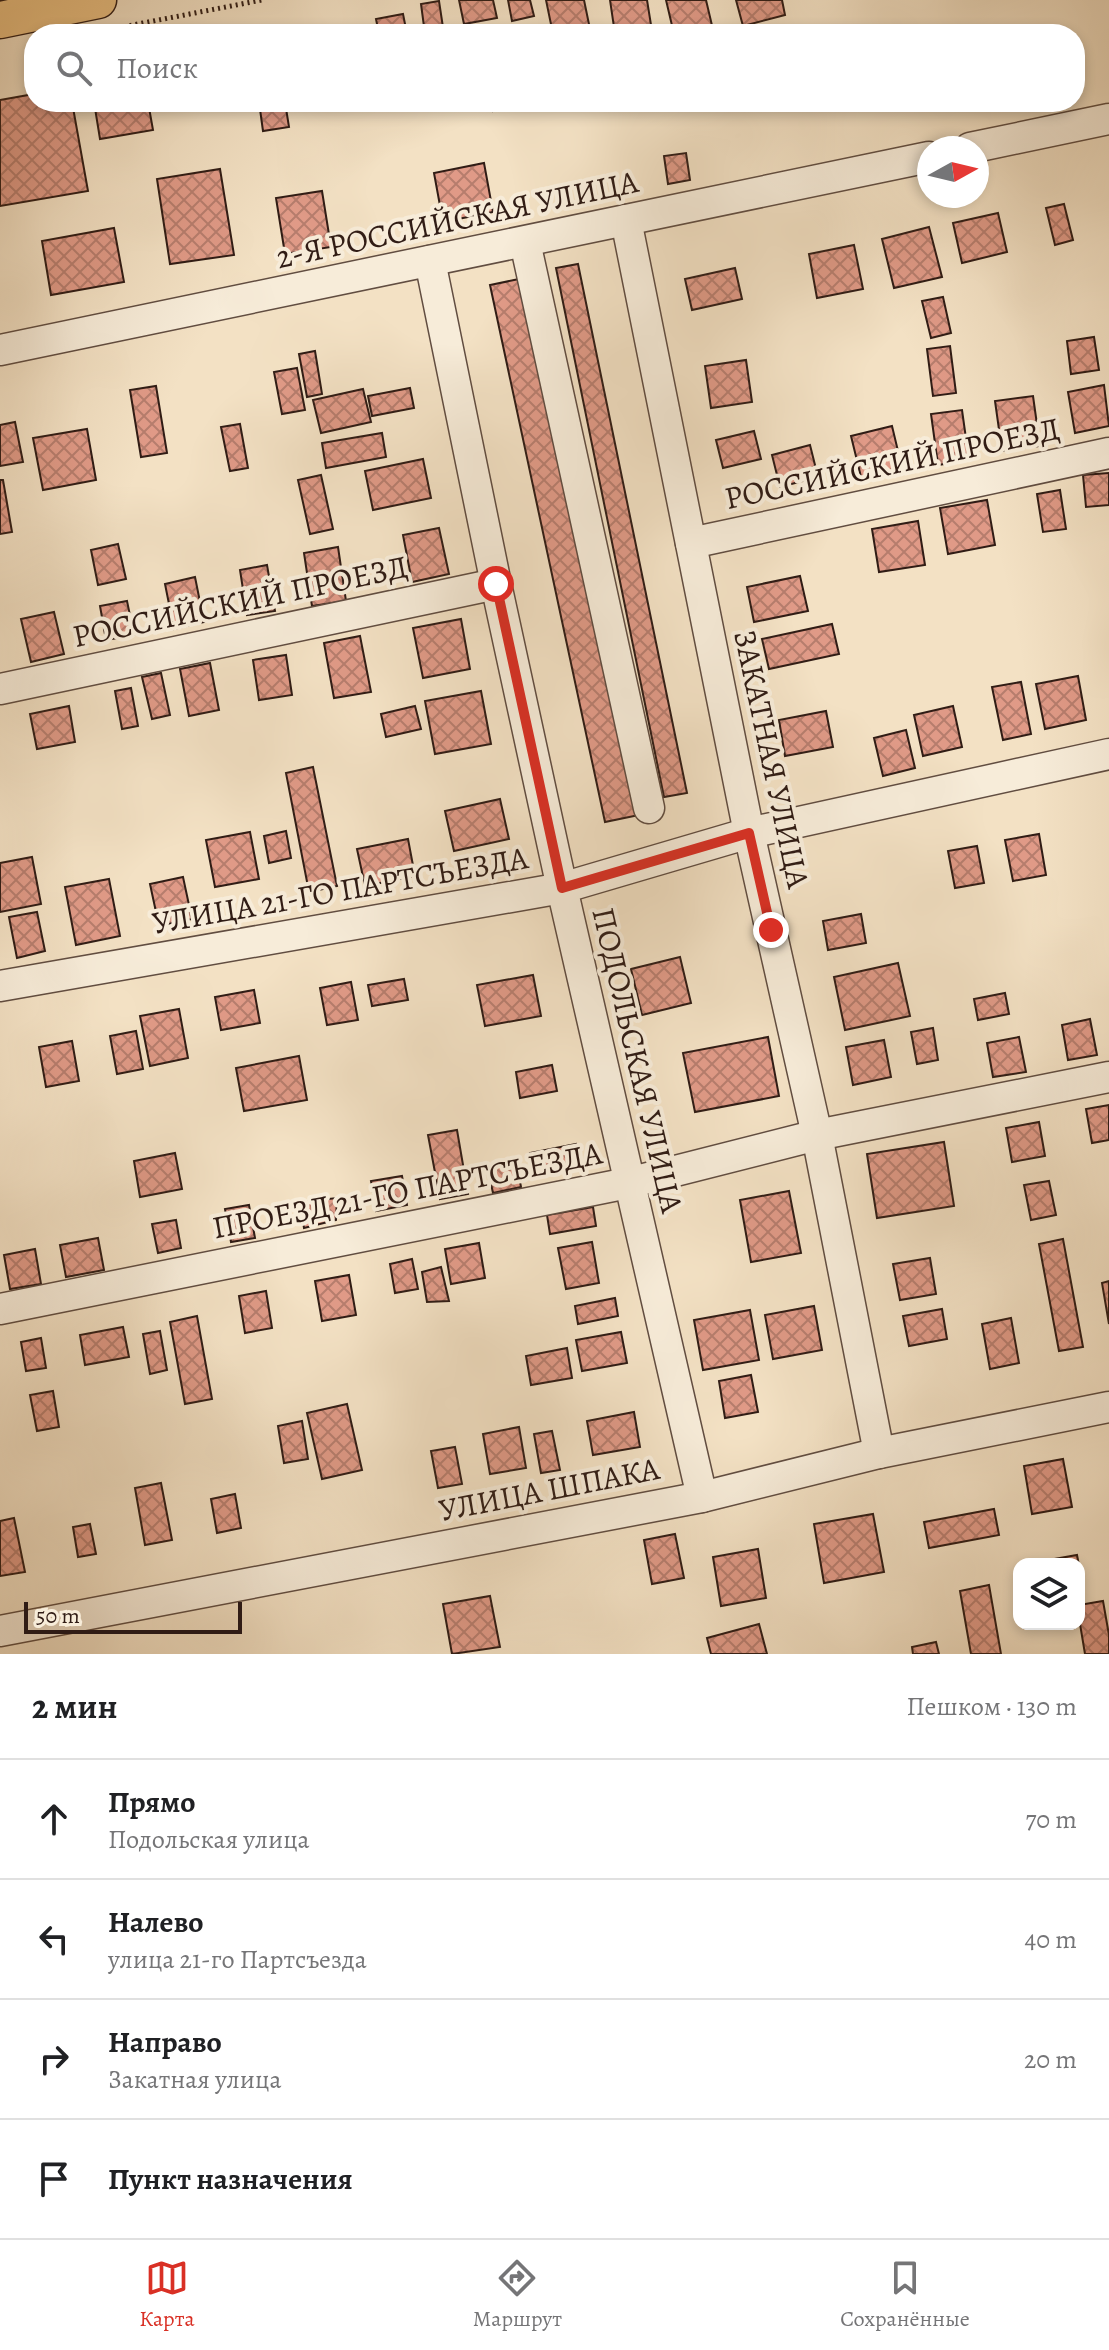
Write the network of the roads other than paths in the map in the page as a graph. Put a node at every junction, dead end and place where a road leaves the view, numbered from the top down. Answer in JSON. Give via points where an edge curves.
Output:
{"nodes":[{"id":1,"x":100,"y":16,"type":"edge"},
{"id":2,"x":0,"y":20,"type":"edge"},
{"id":3,"x":1109,"y":119,"type":"edge"},
{"id":4,"x":989,"y":144,"type":"edge"},
{"id":5,"x":917,"y":159,"type":"edge"},
{"id":6,"x":626,"y":220,"type":"junction"},
{"id":7,"x":525,"y":242,"type":"junction"},
{"id":8,"x":430,"y":261,"type":"junction"},
{"id":9,"x":0,"y":350,"type":"edge"},
{"id":10,"x":1109,"y":453,"type":"edge"},
{"id":11,"x":691,"y":543,"type":"junction"},
{"id":12,"x":496,"y":584,"type":"junction"},
{"id":13,"x":0,"y":689,"type":"edge"},
{"id":14,"x":1109,"y":754,"type":"edge"},
{"id":15,"x":649,"y":808,"type":"dead end"},
{"id":16,"x":749,"y":833,"type":"junction"},
{"id":17,"x":562,"y":888,"type":"junction"},
{"id":18,"x":0,"y":986,"type":"edge"},
{"id":19,"x":1109,"y":1077,"type":"edge"},
{"id":20,"x":817,"y":1135,"type":"junction"},
{"id":21,"x":628,"y":1183,"type":"junction"},
{"id":22,"x":0,"y":1309,"type":"edge"},
{"id":23,"x":1109,"y":1407,"type":"edge"},
{"id":24,"x":879,"y":1453,"type":"junction"},
{"id":25,"x":702,"y":1497,"type":"junction"},
{"id":26,"x":0,"y":1631,"type":"edge"}],
"edges":[{"from":1,"to":2,"type":"main road"},
{"from":3,"to":4,"type":"street"},
{"from":5,"to":6,"type":"street","name":"2-Я РОССИЙСКАЯ УЛИЦА"},
{"from":6,"to":7,"type":"street","name":"2-Я РОССИЙСКАЯ УЛИЦА"},
{"from":6,"to":11,"type":"street","name":"ЗАКАТНАЯ УЛИЦА"},
{"from":7,"to":8,"type":"street","name":"2-Я РОССИЙСКАЯ УЛИЦА"},
{"from":7,"to":15,"type":"street"},
{"from":8,"to":9,"type":"street","name":"2-Я РОССИЙСКАЯ УЛИЦА"},
{"from":8,"to":12,"type":"street","name":"ПОДОЛЬСКАЯ УЛИЦА"},
{"from":10,"to":11,"type":"street","name":"РОССИЙСКИЙ ПРОЕЗД"},
{"from":11,"to":16,"type":"street","name":"ЗАКАТНАЯ УЛИЦА"},
{"from":12,"to":13,"type":"street","name":"РОССИЙСКИЙ ПРОЕЗД"},
{"from":12,"to":17,"type":"street","name":"ПОДОЛЬСКАЯ УЛИЦА"},
{"from":14,"to":16,"type":"street","name":"УЛИЦА 21-ГО ПАРТСЪЕЗДА"},
{"from":16,"to":17,"type":"street","name":"УЛИЦА 21-ГО ПАРТСЪЕЗДА"},
{"from":16,"to":20,"type":"street","name":"ЗАКАТНАЯ УЛИЦА"},
{"from":17,"to":18,"type":"street","name":"УЛИЦА 21-ГО ПАРТСЪЕЗДА"},
{"from":17,"to":21,"type":"street","name":"ПОДОЛЬСКАЯ УЛИЦА"},
{"from":19,"to":20,"type":"street","name":"ПРОЕЗД 21-ГО ПАРТСЪЕЗДА"},
{"from":20,"to":21,"type":"street","name":"ПРОЕЗД 21-ГО ПАРТСЪЕЗДА"},
{"from":20,"to":24,"type":"street","name":"ЗАКАТНАЯ УЛИЦА"},
{"from":21,"to":22,"type":"street","name":"ПРОЕЗД 21-ГО ПАРТСЪЕЗДА"},
{"from":21,"to":25,"type":"street","name":"ПОДОЛЬСКАЯ УЛИЦА"},
{"from":23,"to":24,"type":"street","name":"УЛИЦА ШПАКА"},
{"from":24,"to":25,"type":"street","name":"УЛИЦА ШПАКА"},
{"from":25,"to":26,"type":"street","name":"УЛИЦА ШПАКА"}]}
